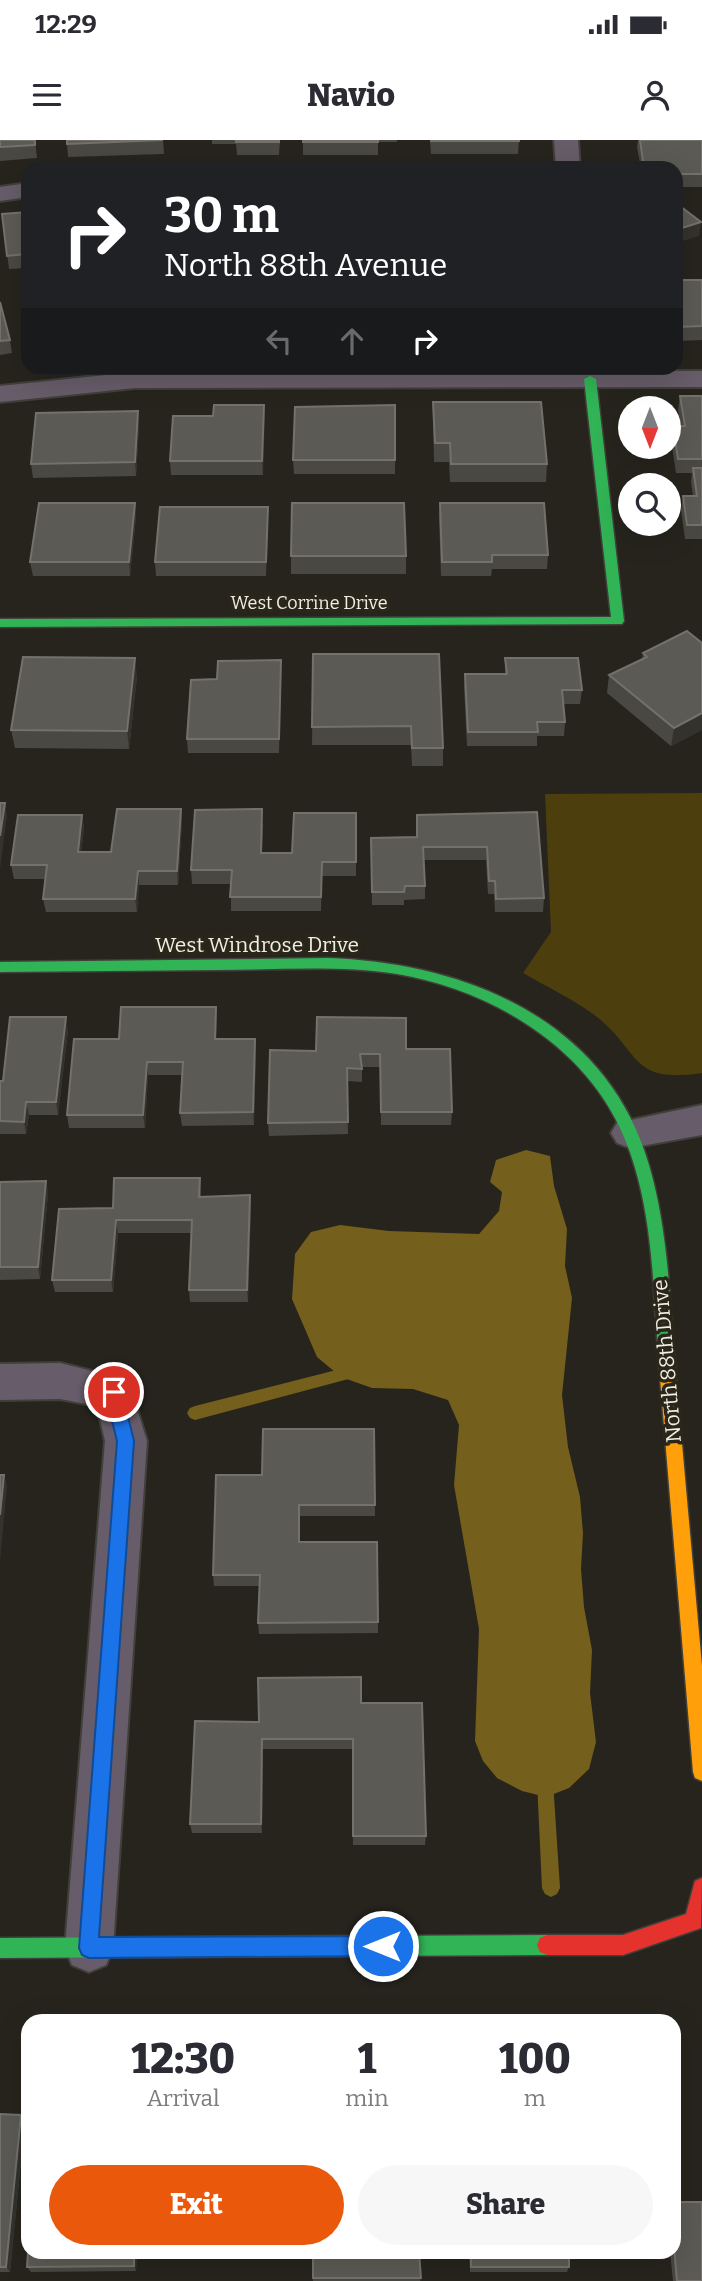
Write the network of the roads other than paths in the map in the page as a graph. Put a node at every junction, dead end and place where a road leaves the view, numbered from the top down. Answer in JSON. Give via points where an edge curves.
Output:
{"nodes":[{"id":1,"x":566,"y":140,"type":"edge"},
{"id":2,"x":568,"y":161,"type":"edge"},
{"id":3,"x":21,"y":191,"type":"edge"},
{"id":4,"x":0,"y":194,"type":"edge"},
{"id":5,"x":590,"y":379,"type":"junction"},
{"id":6,"x":702,"y":379,"type":"edge"},
{"id":7,"x":0,"y":394,"type":"edge"},
{"id":8,"x":0,"y":623,"type":"edge"},
{"id":9,"x":0,"y":967,"type":"edge"},
{"id":10,"x":508,"y":1005,"type":"joint"},
{"id":11,"x":702,"y":1120,"type":"edge"},
{"id":12,"x":630,"y":1133,"type":"junction"},
{"id":13,"x":0,"y":1382,"type":"edge"},
{"id":14,"x":702,"y":1772,"type":"edge"},
{"id":15,"x":702,"y":1888,"type":"edge"},
{"id":16,"x":0,"y":1948,"type":"edge"},
{"id":17,"x":89,"y":1948,"type":"junction"}],
"edges":[{"from":1,"to":2,"type":"street"},
{"from":3,"to":4,"type":"street"},
{"from":5,"to":6,"type":"street"},
{"from":5,"to":7,"type":"street","via":[[135,380]]},
{"from":5,"to":8,"type":"street","name":"West Corrine Drive","via":[[618,621]]},
{"from":9,"to":10,"type":"street","name":"West Windrose Drive","via":[[367,966],[418,973],[468,987]]},
{"from":10,"to":12,"type":"street","name":"North 88th Drive","via":[[579,1058],[607,1090]]},
{"from":11,"to":12,"type":"street"},
{"from":12,"to":14,"type":"street","name":"North 88th Drive","via":[[648,1190],[656,1237]]},
{"from":13,"to":17,"type":"street","via":[[60,1381],[114,1392],[125,1441]]},
{"from":15,"to":17,"type":"street","via":[[694,1921],[623,1944]]},
{"from":16,"to":17,"type":"street"}]}
